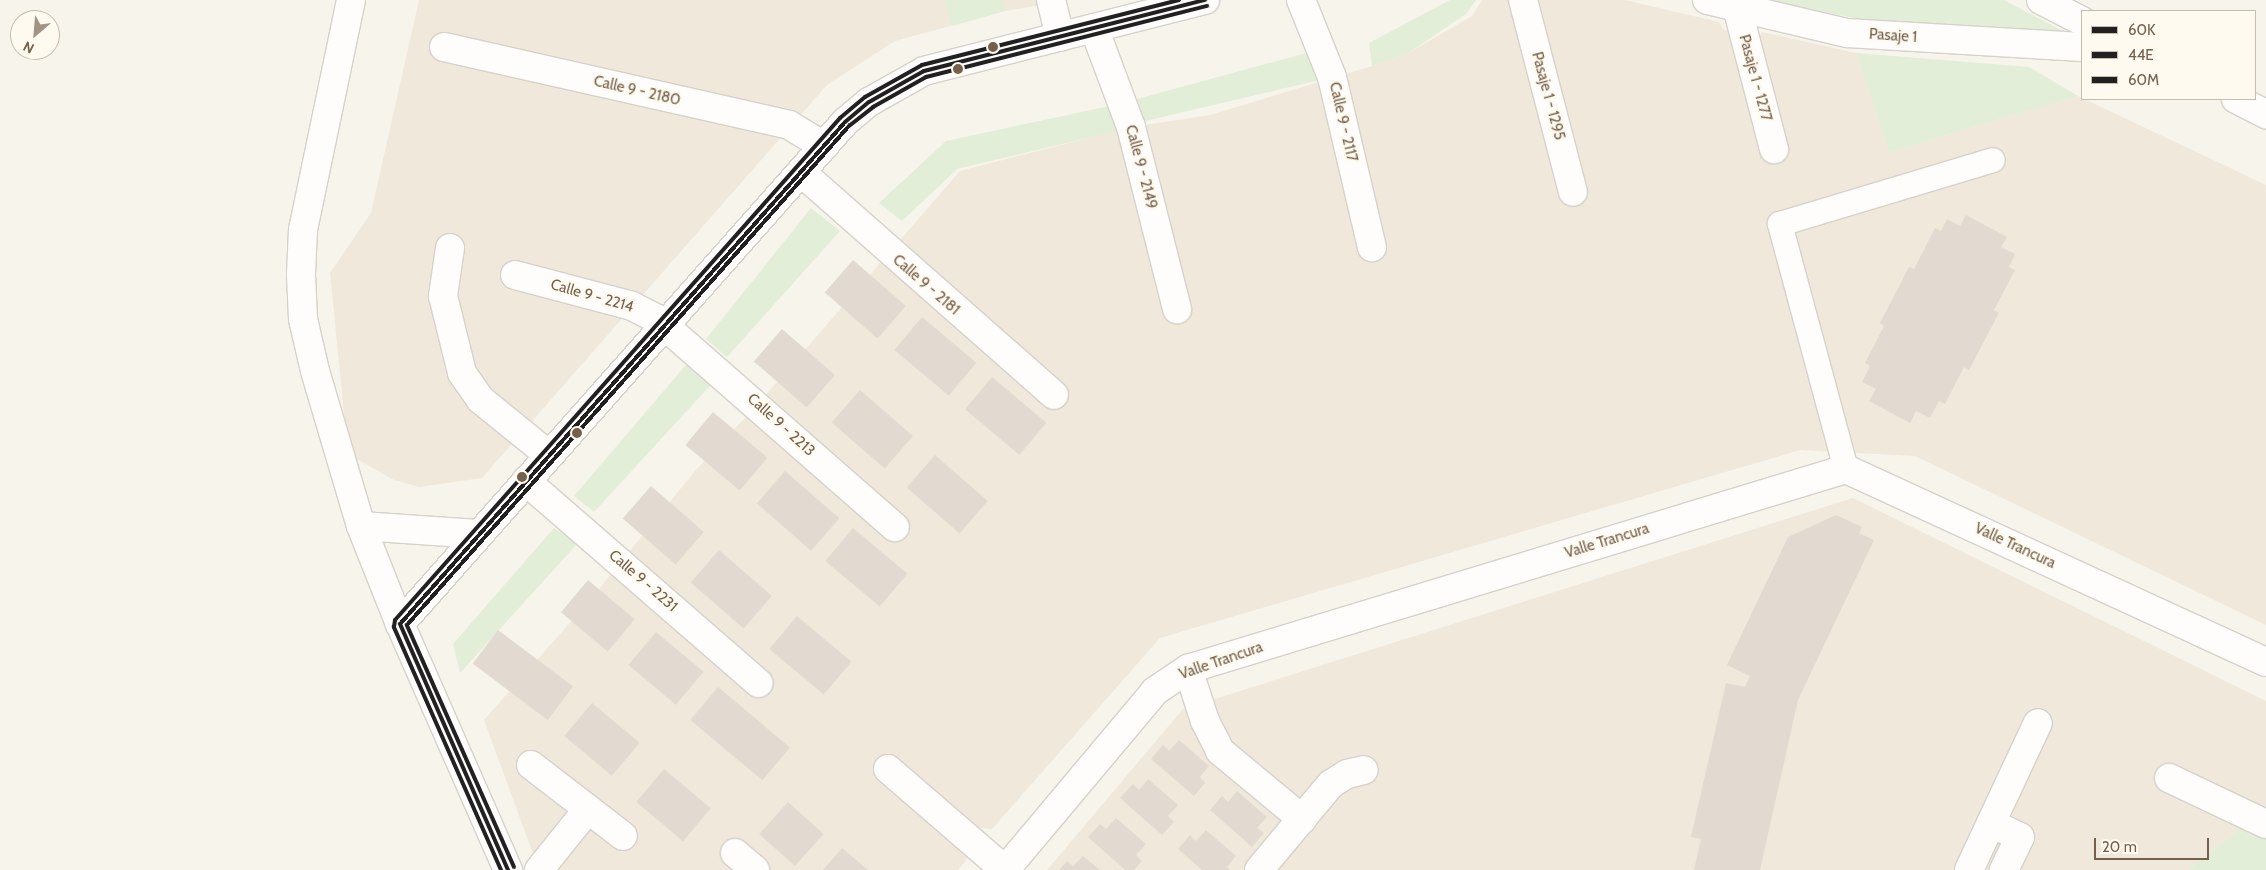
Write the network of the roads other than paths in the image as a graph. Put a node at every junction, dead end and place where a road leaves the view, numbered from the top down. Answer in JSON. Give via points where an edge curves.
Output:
{"nodes":[{"id":1,"x":351,"y":0,"type":"edge"},
{"id":2,"x":1051,"y":0,"type":"edge"},
{"id":3,"x":1206,"y":0,"type":"edge"},
{"id":4,"x":1301,"y":0,"type":"edge"},
{"id":5,"x":1523,"y":0,"type":"edge"},
{"id":6,"x":1708,"y":0,"type":"edge"},
{"id":7,"x":2041,"y":0,"type":"edge"},
{"id":8,"x":1737,"y":7,"type":"junction"},
{"id":9,"x":2081,"y":20,"type":"edge"},
{"id":10,"x":1094,"y":28,"type":"junction"},
{"id":11,"x":1060,"y":37,"type":"junction"},
{"id":12,"x":444,"y":47,"type":"dead end"},
{"id":13,"x":2081,"y":47,"type":"edge"},
{"id":14,"x":2238,"y":100,"type":"edge"},
{"id":15,"x":2266,"y":114,"type":"edge"},
{"id":16,"x":824,"y":146,"type":"junction"},
{"id":17,"x":1774,"y":150,"type":"dead end"},
{"id":18,"x":1993,"y":160,"type":"dead end"},
{"id":19,"x":802,"y":172,"type":"junction"},
{"id":20,"x":1573,"y":192,"type":"dead end"},
{"id":21,"x":1372,"y":247,"type":"dead end"},
{"id":22,"x":450,"y":248,"type":"dead end"},
{"id":23,"x":516,"y":275,"type":"dead end"},
{"id":24,"x":1176,"y":309,"type":"dead end"},
{"id":25,"x":665,"y":325,"type":"junction"},
{"id":26,"x":1054,"y":395,"type":"dead end"},
{"id":27,"x":549,"y":455,"type":"junction"},
{"id":28,"x":1846,"y":468,"type":"junction"},
{"id":29,"x":526,"y":481,"type":"junction"},
{"id":30,"x":361,"y":526,"type":"junction"},
{"id":31,"x":895,"y":527,"type":"dead end"},
{"id":32,"x":478,"y":534,"type":"junction"},
{"id":33,"x":400,"y":624,"type":"junction"},
{"id":34,"x":2266,"y":662,"type":"edge"},
{"id":35,"x":1188,"y":670,"type":"junction"},
{"id":36,"x":758,"y":683,"type":"dead end"},
{"id":37,"x":2038,"y":723,"type":"dead end"},
{"id":38,"x":531,"y":765,"type":"dead end"},
{"id":39,"x":888,"y":769,"type":"dead end"},
{"id":40,"x":1364,"y":770,"type":"dead end"},
{"id":41,"x":2169,"y":778,"type":"dead end"},
{"id":42,"x":588,"y":809,"type":"junction"},
{"id":43,"x":1302,"y":819,"type":"junction"},
{"id":44,"x":1991,"y":823,"type":"junction"},
{"id":45,"x":2266,"y":824,"type":"edge"},
{"id":46,"x":623,"y":836,"type":"dead end"},
{"id":47,"x":508,"y":870,"type":"edge"},
{"id":48,"x":539,"y":870,"type":"edge"},
{"id":49,"x":1005,"y":870,"type":"edge"},
{"id":50,"x":1259,"y":870,"type":"edge"},
{"id":51,"x":1969,"y":870,"type":"edge"},
{"id":52,"x":2004,"y":870,"type":"edge"}],
"edges":[{"from":1,"to":30,"type":"street","via":[[311,183],[301,275],[303,319],[315,371]]},
{"from":2,"to":11,"type":"street"},
{"from":3,"to":10,"type":"street"},
{"from":4,"to":21,"type":"street","name":"Calle 9 - 2117","via":[[1332,77]]},
{"from":5,"to":20,"type":"street","name":"Pasaje 1 - 1295"},
{"from":6,"to":8,"type":"street","name":"Pasaje 1"},
{"from":7,"to":9,"type":"street"},
{"from":8,"to":13,"type":"street","name":"Pasaje 1","via":[[1847,32]]},
{"from":8,"to":17,"type":"street","name":"Pasaje 1 - 1277"},
{"from":10,"to":11,"type":"street"},
{"from":10,"to":24,"type":"street","name":"Calle 9 - 2149","via":[[1132,127]]},
{"from":11,"to":16,"type":"street","via":[[924,71],[869,102]]},
{"from":12,"to":16,"type":"street","name":"Calle 9 - 2180","via":[[789,125]]},
{"from":14,"to":15,"type":"street"},
{"from":16,"to":19,"type":"street"},
{"from":18,"to":28,"type":"lane","via":[[1780,224]]},
{"from":19,"to":25,"type":"street"},
{"from":19,"to":26,"type":"street","name":"Calle 9 - 2181"},
{"from":22,"to":27,"type":"street","via":[[443,296],[462,373],[481,400]]},
{"from":23,"to":25,"type":"street","name":"Calle 9 - 2214","via":[[632,306]]},
{"from":25,"to":27,"type":"street"},
{"from":25,"to":31,"type":"street","name":"Calle 9 - 2213"},
{"from":27,"to":29,"type":"street"},
{"from":28,"to":34,"type":"street","name":"Valle Trancura"},
{"from":28,"to":35,"type":"street","name":"Valle Trancura"},
{"from":29,"to":32,"type":"street"},
{"from":29,"to":36,"type":"street","name":"Calle 9 - 2231"},
{"from":30,"to":32,"type":"street"},
{"from":30,"to":33,"type":"street"},
{"from":32,"to":33,"type":"street"},
{"from":33,"to":47,"type":"street"},
{"from":35,"to":43,"type":"street","via":[[1209,732],[1220,751]]},
{"from":35,"to":49,"type":"street","name":"Valle Trancura","via":[[1154,691]]},
{"from":37,"to":44,"type":"street"},
{"from":38,"to":42,"type":"street"},
{"from":39,"to":49,"type":"street"},
{"from":40,"to":43,"type":"street","via":[[1338,778]]},
{"from":41,"to":45,"type":"street"},
{"from":42,"to":46,"type":"street"},
{"from":42,"to":48,"type":"street"},
{"from":43,"to":50,"type":"street"},
{"from":44,"to":51,"type":"street"},
{"from":44,"to":52,"type":"street","via":[[2020,837]]}]}
